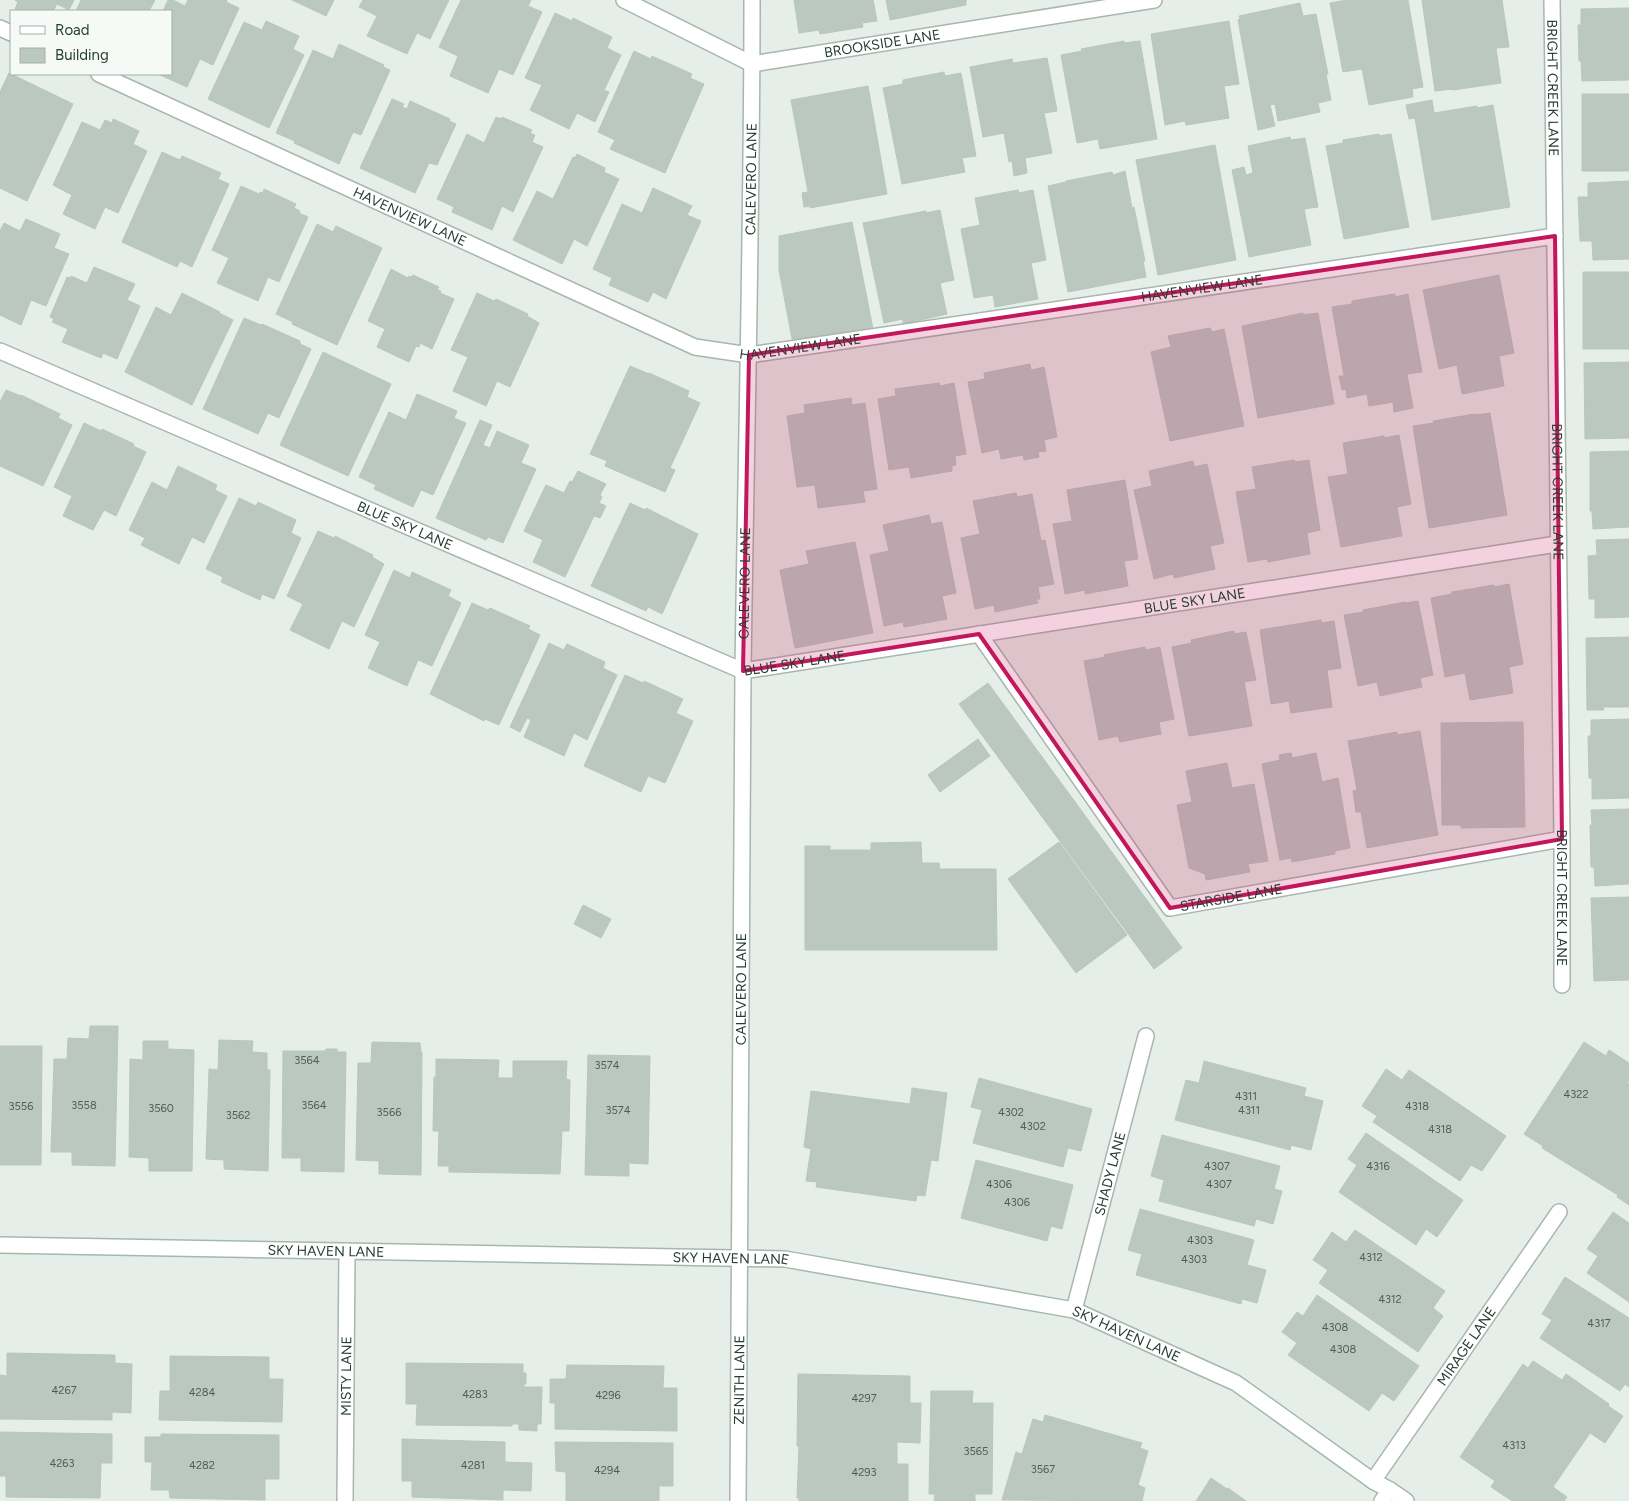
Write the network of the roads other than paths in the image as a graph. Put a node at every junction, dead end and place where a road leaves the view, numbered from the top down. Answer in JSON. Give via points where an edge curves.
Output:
{"nodes":[{"id":1,"x":624,"y":0,"type":"edge"},
{"id":2,"x":752,"y":0,"type":"edge"},
{"id":3,"x":1154,"y":0,"type":"edge"},
{"id":4,"x":1552,"y":0,"type":"edge"},
{"id":5,"x":752,"y":64,"type":"junction"},
{"id":6,"x":101,"y":75,"type":"edge"},
{"id":7,"x":1555,"y":236,"type":"junction"},
{"id":8,"x":0,"y":350,"type":"edge"},
{"id":9,"x":749,"y":355,"type":"junction"},
{"id":10,"x":1558,"y":544,"type":"junction"},
{"id":11,"x":979,"y":634,"type":"junction"},
{"id":12,"x":743,"y":671,"type":"junction"},
{"id":13,"x":1562,"y":840,"type":"junction"},
{"id":14,"x":1562,"y":985,"type":"dead end"},
{"id":15,"x":1146,"y":1036,"type":"dead end"},
{"id":16,"x":1559,"y":1212,"type":"dead end"},
{"id":17,"x":0,"y":1245,"type":"edge"},
{"id":18,"x":347,"y":1251,"type":"junction"},
{"id":19,"x":741,"y":1258,"type":"junction"},
{"id":20,"x":1074,"y":1310,"type":"junction"},
{"id":21,"x":1372,"y":1481,"type":"junction"},
{"id":22,"x":1386,"y":1495,"type":"edge"},
{"id":23,"x":345,"y":1501,"type":"edge"},
{"id":24,"x":738,"y":1501,"type":"edge"},
{"id":25,"x":1406,"y":1501,"type":"edge"}],
"edges":[{"from":1,"to":5,"type":"street"},
{"from":2,"to":5,"type":"street","name":"CALEVERO LANE"},
{"from":3,"to":5,"type":"street","name":"BROOKSIDE LANE"},
{"from":4,"to":7,"type":"street","name":"BRIGHT CREEK LANE"},
{"from":5,"to":9,"type":"street","name":"CALEVERO LANE"},
{"from":6,"to":9,"type":"street","name":"HAVENVIEW LANE","via":[[695,347]]},
{"from":7,"to":9,"type":"street","name":"HAVENVIEW LANE"},
{"from":7,"to":10,"type":"street","name":"BRIGHT CREEK LANE"},
{"from":8,"to":12,"type":"street","name":"BLUE SKY LANE"},
{"from":9,"to":12,"type":"street","name":"CALEVERO LANE"},
{"from":10,"to":11,"type":"street","name":"BLUE SKY LANE"},
{"from":10,"to":13,"type":"street","name":"BRIGHT CREEK LANE"},
{"from":11,"to":12,"type":"street","name":"BLUE SKY LANE"},
{"from":11,"to":13,"type":"street","name":"STARSIDE LANE","via":[[1170,908]]},
{"from":12,"to":19,"type":"street","name":"CALEVERO LANE"},
{"from":13,"to":14,"type":"street","name":"BRIGHT CREEK LANE"},
{"from":15,"to":20,"type":"street","name":"SHADY LANE"},
{"from":16,"to":21,"type":"street","name":"MIRAGE LANE"},
{"from":17,"to":18,"type":"street","name":"SKY HAVEN LANE"},
{"from":18,"to":19,"type":"street","name":"SKY HAVEN LANE"},
{"from":18,"to":23,"type":"street","name":"MISTY LANE"},
{"from":19,"to":20,"type":"street","name":"SKY HAVEN LANE","via":[[785,1259]]},
{"from":19,"to":24,"type":"street","name":"ZENITH LANE"},
{"from":20,"to":21,"type":"street","name":"SKY HAVEN LANE","via":[[1236,1383]]},
{"from":21,"to":22,"type":"street","name":"SKY HAVEN LANE"},
{"from":22,"to":25,"type":"street","name":"SKY HAVEN LANE"}]}
